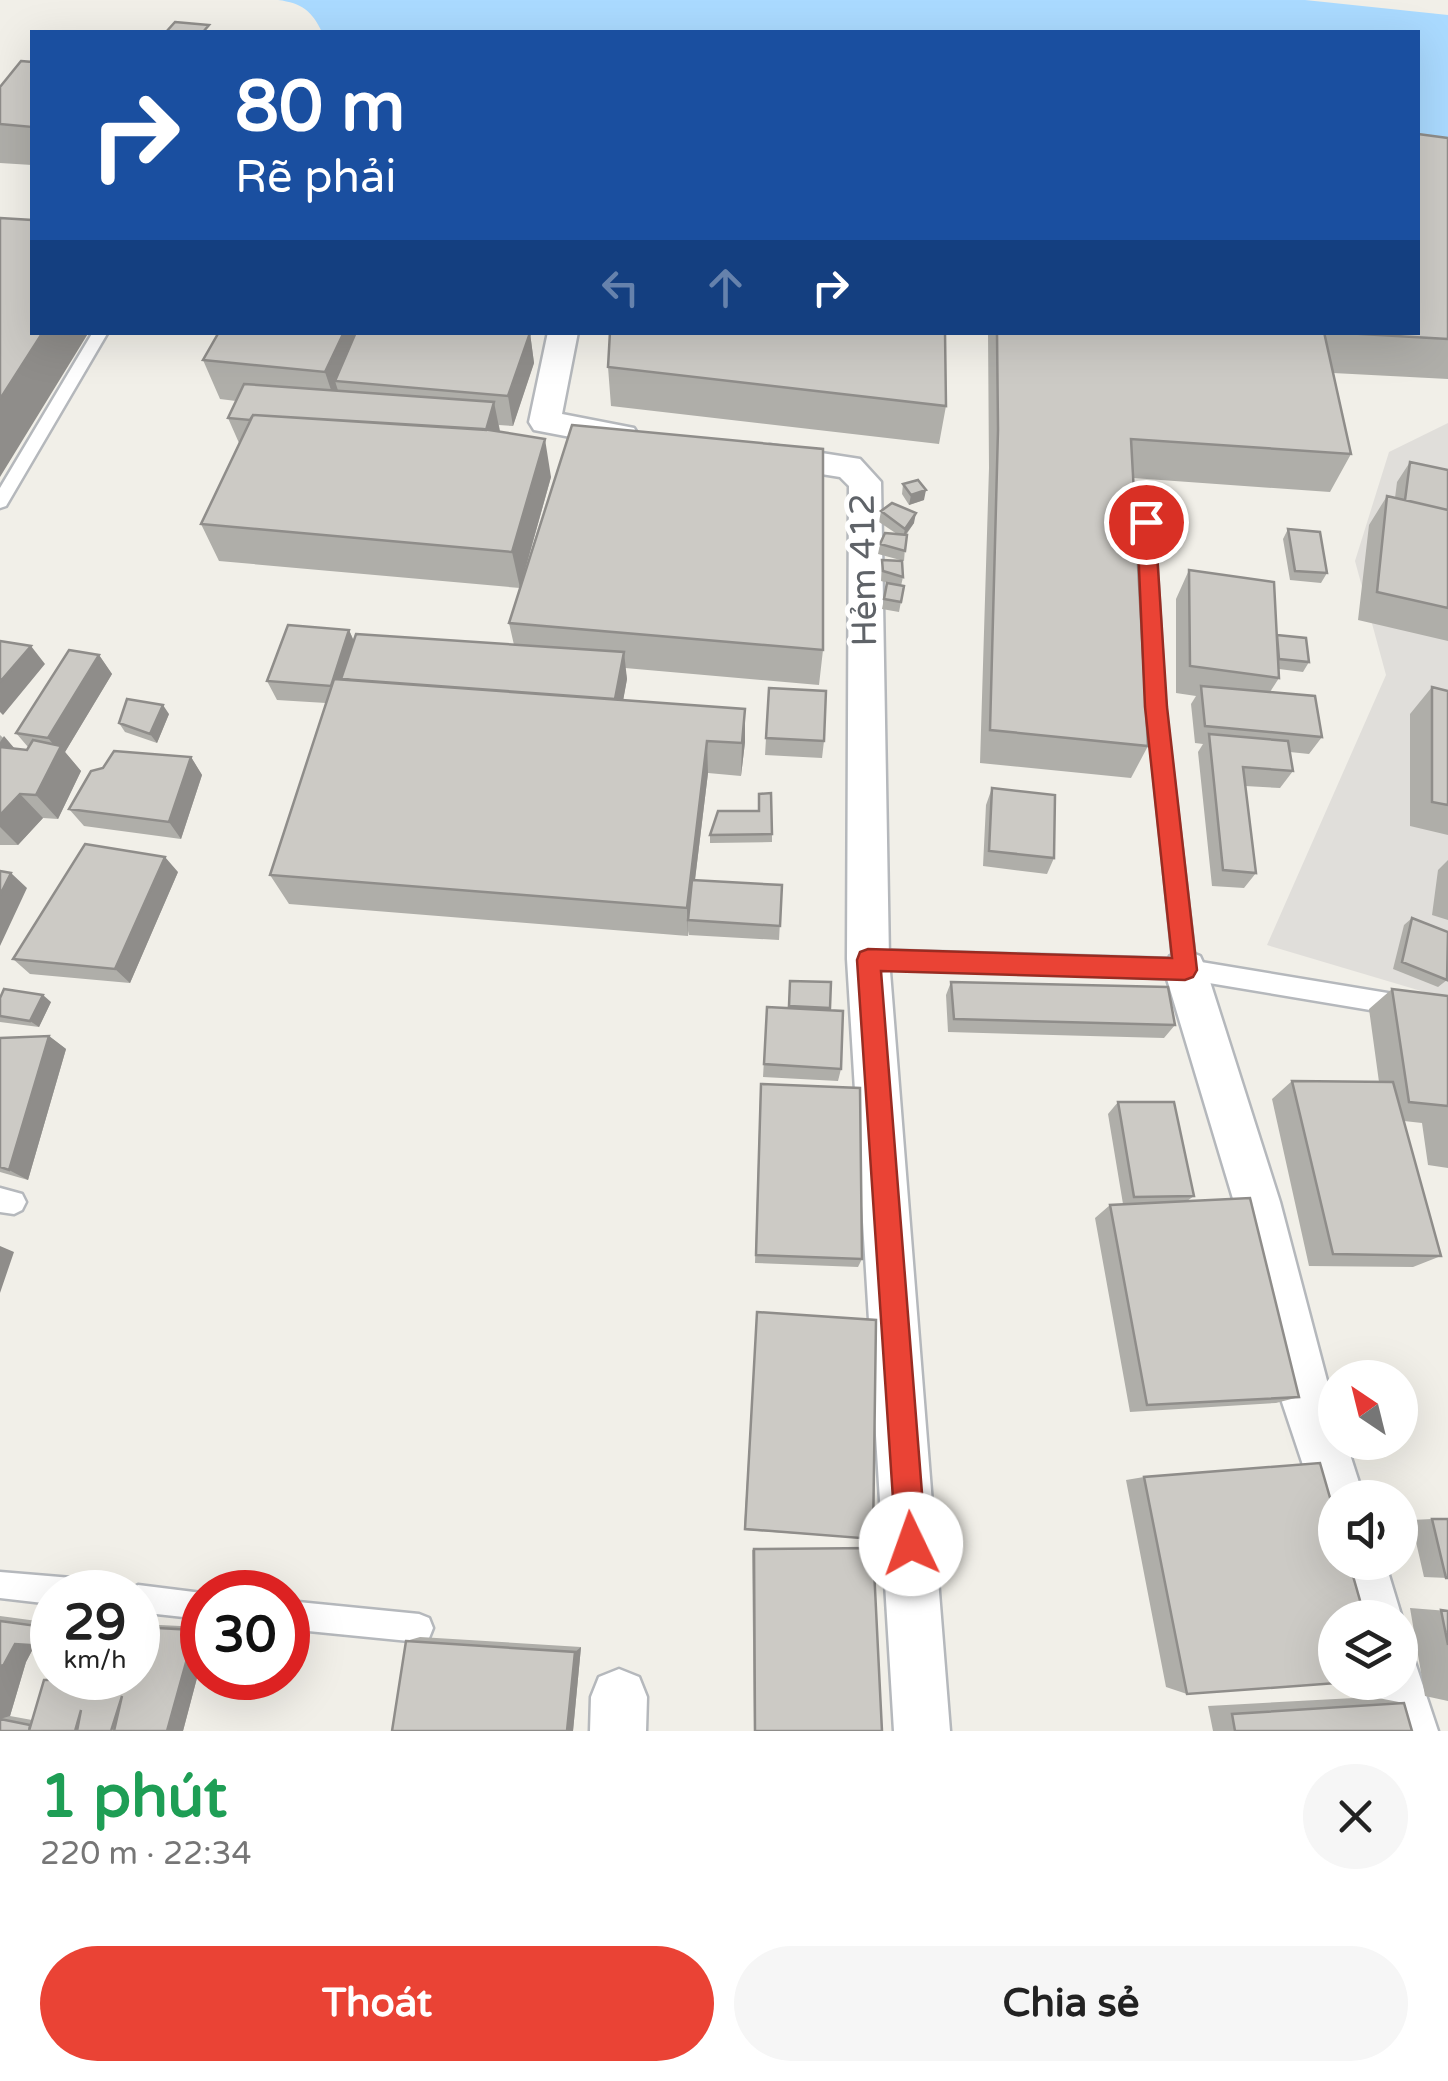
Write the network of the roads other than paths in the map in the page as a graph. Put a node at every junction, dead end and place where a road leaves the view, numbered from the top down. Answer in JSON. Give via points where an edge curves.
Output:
{"nodes":[{"id":1,"x":99,"y":335,"type":"edge"},
{"id":2,"x":561,"y":335,"type":"edge"},
{"id":3,"x":661,"y":441,"type":"edge"},
{"id":4,"x":736,"y":451,"type":"edge"},
{"id":5,"x":0,"y":502,"type":"edge"},
{"id":6,"x":1146,"y":522,"type":"dead end"},
{"id":7,"x":868,"y":960,"type":"junction"},
{"id":8,"x":1185,"y":970,"type":"junction"},
{"id":9,"x":1448,"y":1012,"type":"edge"},
{"id":10,"x":1332,"y":1480,"type":"edge"},
{"id":11,"x":0,"y":1585,"type":"edge"},
{"id":12,"x":30,"y":1588,"type":"edge"},
{"id":13,"x":310,"y":1617,"type":"edge"},
{"id":14,"x":418,"y":1628,"type":"dead end"},
{"id":15,"x":1401,"y":1700,"type":"edge"},
{"id":16,"x":922,"y":1731,"type":"edge"},
{"id":17,"x":1410,"y":1731,"type":"edge"}],
"edges":[{"from":1,"to":5,"type":"lane"},
{"from":2,"to":3,"type":"street","via":[[545,422]]},
{"from":4,"to":7,"type":"street","name":"Hẻm 412","via":[[848,467],[865,482]]},
{"from":6,"to":8,"type":"lane","via":[[1156,707]]},
{"from":7,"to":8,"type":"lane"},
{"from":7,"to":16,"type":"street","name":"Hẻm 412"},
{"from":8,"to":9,"type":"lane"},
{"from":8,"to":10,"type":"street"},
{"from":11,"to":12,"type":"lane"},
{"from":13,"to":14,"type":"lane"},
{"from":15,"to":17,"type":"street"}]}
